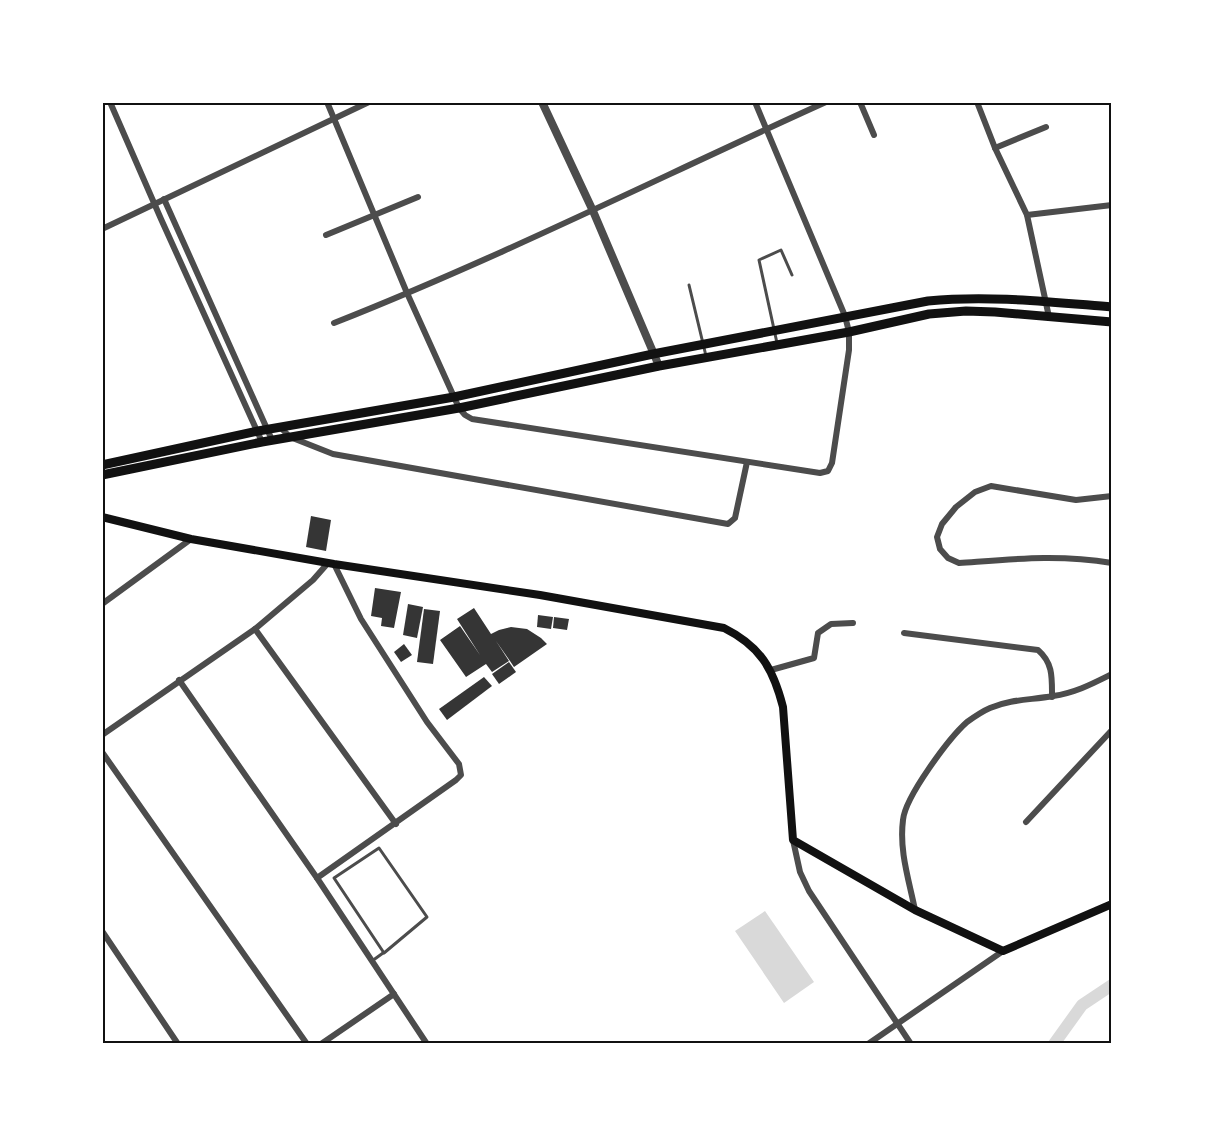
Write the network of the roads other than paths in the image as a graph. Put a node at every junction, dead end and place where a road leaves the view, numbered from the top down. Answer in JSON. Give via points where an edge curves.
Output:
{"nodes":[{"id":1,"x":110,"y":102,"type":"edge"},
{"id":2,"x":327,"y":102,"type":"edge"},
{"id":3,"x":369,"y":102,"type":"edge"},
{"id":4,"x":542,"y":102,"type":"edge"},
{"id":5,"x":755,"y":102,"type":"edge"},
{"id":6,"x":826,"y":102,"type":"edge"},
{"id":7,"x":860,"y":102,"type":"edge"},
{"id":8,"x":977,"y":102,"type":"edge"},
{"id":9,"x":334,"y":120,"type":"junction"},
{"id":10,"x":1046,"y":127,"type":"dead end"},
{"id":11,"x":767,"y":128,"type":"junction"},
{"id":12,"x":874,"y":135,"type":"dead end"},
{"id":13,"x":995,"y":148,"type":"junction"},
{"id":14,"x":418,"y":197,"type":"dead end"},
{"id":15,"x":164,"y":199,"type":"junction"},
{"id":16,"x":155,"y":203,"type":"junction"},
{"id":17,"x":1112,"y":205,"type":"edge"},
{"id":18,"x":593,"y":211,"type":"junction"},
{"id":19,"x":374,"y":214,"type":"junction"},
{"id":20,"x":1027,"y":215,"type":"junction"},
{"id":21,"x":102,"y":229,"type":"edge"},
{"id":22,"x":326,"y":235,"type":"dead end"},
{"id":23,"x":792,"y":275,"type":"dead end"},
{"id":24,"x":689,"y":285,"type":"dead end"},
{"id":25,"x":407,"y":293,"type":"junction"},
{"id":26,"x":1046,"y":302,"type":"junction"},
{"id":27,"x":1112,"y":307,"type":"edge"},
{"id":28,"x":845,"y":316,"type":"junction"},
{"id":29,"x":1049,"y":317,"type":"junction"},
{"id":30,"x":334,"y":322,"type":"dead end"},
{"id":31,"x":1112,"y":322,"type":"edge"},
{"id":32,"x":774,"y":331,"type":"junction"},
{"id":33,"x":849,"y":332,"type":"junction"},
{"id":34,"x":703,"y":344,"type":"junction"},
{"id":35,"x":777,"y":345,"type":"junction"},
{"id":36,"x":653,"y":354,"type":"junction"},
{"id":37,"x":706,"y":358,"type":"junction"},
{"id":38,"x":659,"y":366,"type":"junction"},
{"id":39,"x":454,"y":397,"type":"junction"},
{"id":40,"x":459,"y":408,"type":"junction"},
{"id":41,"x":280,"y":428,"type":"junction"},
{"id":42,"x":263,"y":430,"type":"junction"},
{"id":43,"x":290,"y":437,"type":"junction"},
{"id":44,"x":267,"y":441,"type":"junction"},
{"id":45,"x":747,"y":462,"type":"junction"},
{"id":46,"x":102,"y":465,"type":"edge"},
{"id":47,"x":102,"y":475,"type":"edge"},
{"id":48,"x":1112,"y":496,"type":"edge"},
{"id":49,"x":102,"y":517,"type":"edge"},
{"id":50,"x":191,"y":539,"type":"junction"},
{"id":51,"x":1112,"y":563,"type":"edge"},
{"id":52,"x":331,"y":564,"type":"junction"},
{"id":53,"x":102,"y":604,"type":"edge"},
{"id":54,"x":852,"y":623,"type":"dead end"},
{"id":55,"x":255,"y":629,"type":"junction"},
{"id":56,"x":904,"y":633,"type":"dead end"},
{"id":57,"x":771,"y":670,"type":"junction"},
{"id":58,"x":1112,"y":674,"type":"edge"},
{"id":59,"x":180,"y":680,"type":"junction"},
{"id":60,"x":1052,"y":697,"type":"junction"},
{"id":61,"x":1112,"y":730,"type":"edge"},
{"id":62,"x":102,"y":735,"type":"edge"},
{"id":63,"x":102,"y":752,"type":"edge"},
{"id":64,"x":1026,"y":822,"type":"dead end"},
{"id":65,"x":396,"y":824,"type":"junction"},
{"id":66,"x":793,"y":840,"type":"junction"},
{"id":67,"x":317,"y":878,"type":"junction"},
{"id":68,"x":1112,"y":904,"type":"edge"},
{"id":69,"x":915,"y":910,"type":"junction"},
{"id":70,"x":102,"y":931,"type":"edge"},
{"id":71,"x":1003,"y":951,"type":"junction"},
{"id":72,"x":384,"y":953,"type":"junction"},
{"id":73,"x":372,"y":961,"type":"junction"},
{"id":74,"x":394,"y":994,"type":"junction"},
{"id":75,"x":897,"y":1024,"type":"junction"},
{"id":76,"x":178,"y":1044,"type":"edge"},
{"id":77,"x":307,"y":1044,"type":"edge"},
{"id":78,"x":321,"y":1044,"type":"edge"},
{"id":79,"x":427,"y":1044,"type":"edge"},
{"id":80,"x":868,"y":1044,"type":"edge"},
{"id":81,"x":911,"y":1044,"type":"edge"}],
"edges":[{"from":1,"to":16,"type":"street"},
{"from":2,"to":9,"type":"street"},
{"from":3,"to":9,"type":"street"},
{"from":4,"to":18,"type":"street"},
{"from":5,"to":11,"type":"street"},
{"from":6,"to":11,"type":"street"},
{"from":7,"to":12,"type":"street"},
{"from":8,"to":13,"type":"street"},
{"from":9,"to":15,"type":"street"},
{"from":9,"to":19,"type":"street"},
{"from":10,"to":13,"type":"street"},
{"from":11,"to":18,"type":"street"},
{"from":11,"to":28,"type":"street"},
{"from":13,"to":20,"type":"street"},
{"from":14,"to":19,"type":"street"},
{"from":15,"to":16,"type":"street"},
{"from":15,"to":42,"type":"street"},
{"from":16,"to":21,"type":"street"},
{"from":16,"to":42,"type":"street"},
{"from":17,"to":20,"type":"street"},
{"from":18,"to":25,"type":"street"},
{"from":18,"to":36,"type":"street"},
{"from":19,"to":22,"type":"street"},
{"from":19,"to":25,"type":"street"},
{"from":20,"to":26,"type":"street"},
{"from":23,"to":32,"type":"lane","via":[[781,250],[759,260]]},
{"from":24,"to":34,"type":"lane"},
{"from":25,"to":30,"type":"street"},
{"from":25,"to":39,"type":"street"},
{"from":26,"to":27,"type":"main road"},
{"from":26,"to":28,"type":"main road","via":[[962,298]]},
{"from":26,"to":29,"type":"street"},
{"from":28,"to":32,"type":"main road"},
{"from":28,"to":33,"type":"street"},
{"from":29,"to":31,"type":"main road"},
{"from":29,"to":33,"type":"main road","via":[[966,311],[929,314]]},
{"from":32,"to":34,"type":"main road"},
{"from":32,"to":35,"type":"lane"},
{"from":33,"to":35,"type":"main road"},
{"from":33,"to":45,"type":"street","via":[[828,471]]},
{"from":34,"to":36,"type":"main road"},
{"from":34,"to":37,"type":"lane"},
{"from":35,"to":37,"type":"main road"},
{"from":36,"to":38,"type":"street"},
{"from":36,"to":39,"type":"main road"},
{"from":37,"to":38,"type":"main road"},
{"from":38,"to":40,"type":"main road"},
{"from":39,"to":40,"type":"street"},
{"from":39,"to":41,"type":"main road"},
{"from":40,"to":43,"type":"main road"},
{"from":40,"to":45,"type":"street","via":[[472,419]]},
{"from":41,"to":42,"type":"main road"},
{"from":41,"to":43,"type":"street"},
{"from":42,"to":44,"type":"street"},
{"from":42,"to":46,"type":"main road"},
{"from":43,"to":44,"type":"main road"},
{"from":43,"to":45,"type":"street","via":[[333,454],[728,524],[735,518]]},
{"from":44,"to":47,"type":"main road"},
{"from":48,"to":51,"type":"street","via":[[1076,500],[991,486],[975,492],[956,507],[942,524],[938,537],[940,549],[960,563],[1048,556]]},
{"from":49,"to":50,"type":"main road"},
{"from":50,"to":52,"type":"main road"},
{"from":50,"to":53,"type":"street"},
{"from":52,"to":55,"type":"street"},
{"from":52,"to":57,"type":"main road","via":[[724,628],[742,637]]},
{"from":52,"to":65,"type":"street","via":[[395,675],[459,764],[461,775],[456,780]]},
{"from":54,"to":57,"type":"street","via":[[831,624],[818,633],[814,658]]},
{"from":55,"to":59,"type":"street"},
{"from":55,"to":65,"type":"street"},
{"from":56,"to":60,"type":"street","via":[[1038,650],[1047,658],[1052,671]]},
{"from":57,"to":66,"type":"main road","via":[[783,707]]},
{"from":58,"to":60,"type":"street","via":[[1082,690]]},
{"from":59,"to":62,"type":"street"},
{"from":59,"to":67,"type":"street"},
{"from":60,"to":69,"type":"street","via":[[988,708],[950,741],[912,795],[903,817],[901,845]]},
{"from":61,"to":64,"type":"street"},
{"from":63,"to":77,"type":"street"},
{"from":65,"to":67,"type":"street"},
{"from":66,"to":69,"type":"main road"},
{"from":66,"to":75,"type":"street","via":[[809,891]]},
{"from":67,"to":73,"type":"street"},
{"from":68,"to":71,"type":"main road"},
{"from":69,"to":71,"type":"main road"},
{"from":70,"to":76,"type":"street"},
{"from":71,"to":75,"type":"street"},
{"from":72,"to":72,"type":"lane","via":[[427,917],[379,848],[334,878]]},
{"from":72,"to":73,"type":"lane"},
{"from":73,"to":74,"type":"street"},
{"from":74,"to":78,"type":"street"},
{"from":74,"to":79,"type":"street"},
{"from":75,"to":80,"type":"street"},
{"from":75,"to":81,"type":"street"}]}
